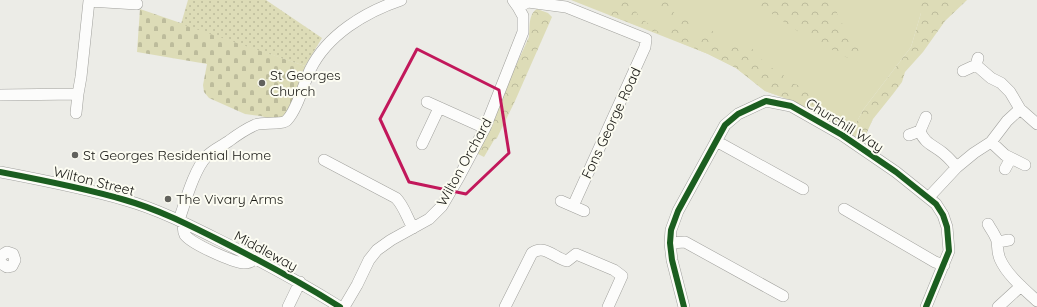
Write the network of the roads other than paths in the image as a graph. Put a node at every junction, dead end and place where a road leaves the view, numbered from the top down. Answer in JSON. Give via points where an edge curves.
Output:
{"nodes":[{"id":1,"x":89,"y":0,"type":"edge"},
{"id":2,"x":401,"y":0,"type":"edge"},
{"id":3,"x":515,"y":3,"type":"edge"},
{"id":4,"x":137,"y":4,"type":"dead end"},
{"id":5,"x":963,"y":71,"type":"dead end"},
{"id":6,"x":78,"y":94,"type":"junction"},
{"id":7,"x":0,"y":95,"type":"edge"},
{"id":8,"x":427,"y":102,"type":"dead end"},
{"id":9,"x":439,"y":108,"type":"junction"},
{"id":10,"x":1020,"y":109,"type":"junction"},
{"id":11,"x":76,"y":113,"type":"dead end"},
{"id":12,"x":926,"y":117,"type":"dead end"},
{"id":13,"x":1037,"y":124,"type":"edge"},
{"id":14,"x":485,"y":128,"type":"junction"},
{"id":15,"x":716,"y":141,"type":"junction"},
{"id":16,"x":991,"y":142,"type":"junction"},
{"id":17,"x":422,"y":144,"type":"dead end"},
{"id":18,"x":1011,"y":158,"type":"junction"},
{"id":19,"x":324,"y":160,"type":"dead end"},
{"id":20,"x":1025,"y":165,"type":"dead end"},
{"id":21,"x":957,"y":167,"type":"junction"},
{"id":22,"x":1005,"y":169,"type":"dead end"},
{"id":23,"x":0,"y":172,"type":"edge"},
{"id":24,"x":803,"y":189,"type":"dead end"},
{"id":25,"x":929,"y":197,"type":"junction"},
{"id":26,"x":561,"y":201,"type":"dead end"},
{"id":27,"x":573,"y":206,"type":"junction"},
{"id":28,"x":844,"y":209,"type":"dead end"},
{"id":29,"x":584,"y":211,"type":"dead end"},
{"id":30,"x":182,"y":221,"type":"junction"},
{"id":31,"x":988,"y":224,"type":"dead end"},
{"id":32,"x":414,"y":228,"type":"junction"},
{"id":33,"x":1009,"y":240,"type":"dead end"},
{"id":34,"x":998,"y":242,"type":"junction"},
{"id":35,"x":670,"y":243,"type":"junction"},
{"id":36,"x":944,"y":265,"type":"junction"},
{"id":37,"x":300,"y":282,"type":"junction"},
{"id":38,"x":1021,"y":286,"type":"junction"},
{"id":39,"x":782,"y":296,"type":"dead end"},
{"id":40,"x":1037,"y":301,"type":"edge"},
{"id":41,"x":288,"y":307,"type":"edge"},
{"id":42,"x":340,"y":307,"type":"edge"},
{"id":43,"x":344,"y":307,"type":"edge"},
{"id":44,"x":505,"y":307,"type":"edge"},
{"id":45,"x":608,"y":307,"type":"edge"},
{"id":46,"x":684,"y":307,"type":"edge"},
{"id":47,"x":926,"y":307,"type":"edge"},
{"id":48,"x":998,"y":307,"type":"edge"}],
"edges":[{"from":1,"to":4,"type":"street"},
{"from":1,"to":6,"type":"street"},
{"from":2,"to":30,"type":"street","via":[[369,14],[336,35],[319,54],[287,121],[256,125],[206,157],[196,172]]},
{"from":3,"to":14,"type":"street","name":"Wilton Orchard","via":[[523,16],[523,32]]},
{"from":3,"to":27,"type":"street","name":"Fons George Road","via":[[528,2],[566,7],[646,39],[645,47]]},
{"from":5,"to":10,"type":"street","via":[[977,61],[991,78],[1010,92]]},
{"from":6,"to":7,"type":"street"},
{"from":6,"to":11,"type":"street"},
{"from":8,"to":9,"type":"street"},
{"from":9,"to":14,"type":"street"},
{"from":9,"to":17,"type":"street"},
{"from":10,"to":13,"type":"street"},
{"from":10,"to":16,"type":"street"},
{"from":12,"to":21,"type":"street","via":[[915,133]]},
{"from":14,"to":32,"type":"street","name":"Wilton Orchard","via":[[442,206],[429,219]]},
{"from":15,"to":24,"type":"street"},
{"from":15,"to":25,"type":"street","name":"Churchill Way","via":[[729,121],[759,104],[766,101],[791,106],[842,135]]},
{"from":15,"to":35,"type":"street","name":"Churchill Way","via":[[678,211],[671,230]]},
{"from":16,"to":18,"type":"street"},
{"from":16,"to":21,"type":"street"},
{"from":18,"to":20,"type":"street"},
{"from":18,"to":22,"type":"street"},
{"from":19,"to":32,"type":"street","via":[[396,198],[402,204]]},
{"from":21,"to":25,"type":"street"},
{"from":23,"to":30,"type":"street","name":"Wilton Street","via":[[126,200]]},
{"from":25,"to":36,"type":"street","name":"Churchill Way","via":[[943,215],[947,227],[949,251]]},
{"from":26,"to":27,"type":"street"},
{"from":27,"to":29,"type":"street"},
{"from":28,"to":36,"type":"street"},
{"from":30,"to":37,"type":"street","name":"Middleway"},
{"from":31,"to":34,"type":"street"},
{"from":32,"to":43,"type":"street","name":"Wilton Orchard","via":[[377,250]]},
{"from":33,"to":34,"type":"street"},
{"from":34,"to":38,"type":"street","via":[[999,258]]},
{"from":35,"to":39,"type":"street","via":[[684,242]]},
{"from":35,"to":46,"type":"street","name":"Churchill Way"},
{"from":36,"to":47,"type":"street","name":"Churchill Way"},
{"from":37,"to":41,"type":"street"},
{"from":37,"to":42,"type":"street","name":"Middleway"},
{"from":38,"to":40,"type":"street"},
{"from":38,"to":48,"type":"street"},
{"from":44,"to":45,"type":"street","via":[[532,252],[537,249],[567,261],[576,254],[622,276]]}]}
